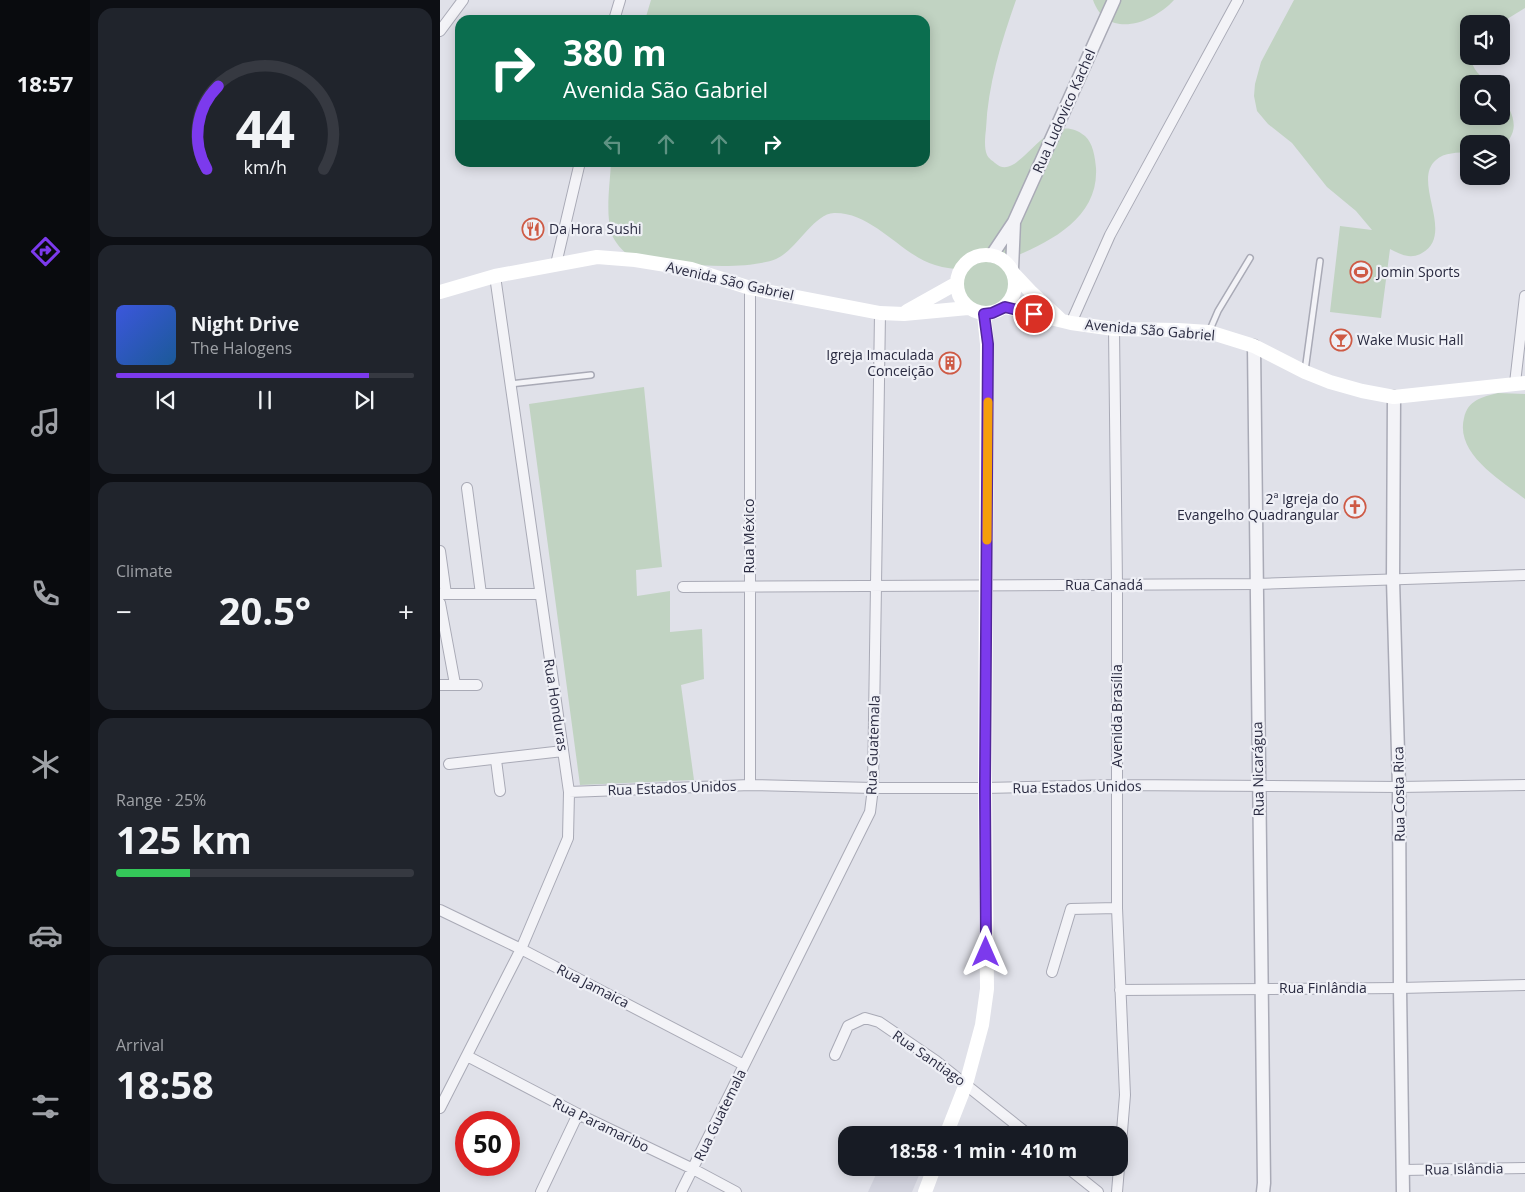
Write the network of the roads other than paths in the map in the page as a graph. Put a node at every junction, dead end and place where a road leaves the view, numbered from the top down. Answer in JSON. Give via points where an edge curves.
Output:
{"nodes":[{"id":1,"x":463,"y":0,"type":"edge"},
{"id":2,"x":620,"y":0,"type":"edge"},
{"id":3,"x":1114,"y":0,"type":"edge"},
{"id":4,"x":1238,"y":0,"type":"edge"},
{"id":5,"x":616,"y":15,"type":"edge"},
{"id":6,"x":440,"y":31,"type":"edge"},
{"id":7,"x":579,"y":167,"type":"edge"},
{"id":8,"x":1014,"y":222,"type":"junction"},
{"id":9,"x":992,"y":255,"type":"junction"},
{"id":10,"x":1250,"y":258,"type":"dead end"},
{"id":11,"x":1320,"y":261,"type":"dead end"},
{"id":12,"x":556,"y":264,"type":"junction"},
{"id":13,"x":1013,"y":271,"type":"junction"},
{"id":14,"x":495,"y":276,"type":"junction"},
{"id":15,"x":957,"y":283,"type":"junction"},
{"id":16,"x":750,"y":288,"type":"junction"},
{"id":17,"x":440,"y":292,"type":"edge"},
{"id":18,"x":1525,"y":296,"type":"edge"},
{"id":19,"x":1005,"y":307,"type":"junction"},
{"id":20,"x":968,"y":308,"type":"junction"},
{"id":21,"x":880,"y":314,"type":"junction"},
{"id":22,"x":904,"y":314,"type":"junction"},
{"id":23,"x":984,"y":314,"type":"junction"},
{"id":24,"x":1067,"y":322,"type":"junction"},
{"id":25,"x":1114,"y":329,"type":"junction"},
{"id":26,"x":1209,"y":332,"type":"junction"},
{"id":27,"x":1254,"y":346,"type":"junction"},
{"id":28,"x":1305,"y":372,"type":"junction"},
{"id":29,"x":591,"y":375,"type":"dead end"},
{"id":30,"x":1520,"y":383,"type":"edge"},
{"id":31,"x":510,"y":384,"type":"junction"},
{"id":32,"x":1394,"y":397,"type":"junction"},
{"id":33,"x":466,"y":488,"type":"dead end"},
{"id":34,"x":440,"y":551,"type":"edge"},
{"id":35,"x":1525,"y":575,"type":"edge"},
{"id":36,"x":1393,"y":580,"type":"junction"},
{"id":37,"x":987,"y":584,"type":"junction"},
{"id":38,"x":1256,"y":584,"type":"junction"},
{"id":39,"x":1117,"y":585,"type":"junction"},
{"id":40,"x":877,"y":586,"type":"junction"},
{"id":41,"x":683,"y":587,"type":"dead end"},
{"id":42,"x":749,"y":588,"type":"junction"},
{"id":43,"x":443,"y":594,"type":"edge"},
{"id":44,"x":481,"y":594,"type":"junction"},
{"id":45,"x":539,"y":594,"type":"junction"},
{"id":46,"x":440,"y":603,"type":"edge"},
{"id":47,"x":455,"y":684,"type":"junction"},
{"id":48,"x":440,"y":685,"type":"edge"},
{"id":49,"x":477,"y":685,"type":"dead end"},
{"id":50,"x":563,"y":751,"type":"junction"},
{"id":51,"x":496,"y":760,"type":"junction"},
{"id":52,"x":450,"y":764,"type":"dead end"},
{"id":53,"x":750,"y":784,"type":"junction"},
{"id":54,"x":1117,"y":785,"type":"junction"},
{"id":55,"x":1525,"y":785,"type":"edge"},
{"id":56,"x":1258,"y":786,"type":"junction"},
{"id":57,"x":1399,"y":787,"type":"junction"},
{"id":58,"x":873,"y":788,"type":"junction"},
{"id":59,"x":985,"y":788,"type":"junction"},
{"id":60,"x":500,"y":791,"type":"dead end"},
{"id":61,"x":569,"y":792,"type":"junction"},
{"id":62,"x":1118,"y":908,"type":"junction"},
{"id":63,"x":440,"y":910,"type":"edge"},
{"id":64,"x":521,"y":949,"type":"junction"},
{"id":65,"x":1052,"y":972,"type":"dead end"},
{"id":66,"x":1525,"y":985,"type":"edge"},
{"id":67,"x":1400,"y":988,"type":"junction"},
{"id":68,"x":1262,"y":989,"type":"junction"},
{"id":69,"x":1120,"y":990,"type":"junction"},
{"id":70,"x":835,"y":1055,"type":"dead end"},
{"id":71,"x":467,"y":1056,"type":"junction"},
{"id":72,"x":744,"y":1065,"type":"junction"},
{"id":73,"x":966,"y":1084,"type":"junction"},
{"id":74,"x":440,"y":1108,"type":"edge"},
{"id":75,"x":578,"y":1114,"type":"junction"},
{"id":76,"x":950,"y":1126,"type":"edge"},
{"id":77,"x":1018,"y":1126,"type":"edge"},
{"id":78,"x":1525,"y":1168,"type":"edge"},
{"id":79,"x":693,"y":1169,"type":"junction"},
{"id":80,"x":1403,"y":1170,"type":"junction"},
{"id":81,"x":931,"y":1176,"type":"edge"},
{"id":82,"x":1078,"y":1176,"type":"edge"},
{"id":83,"x":540,"y":1192,"type":"edge"},
{"id":84,"x":681,"y":1192,"type":"edge"},
{"id":85,"x":736,"y":1192,"type":"edge"},
{"id":86,"x":925,"y":1192,"type":"edge"},
{"id":87,"x":1098,"y":1192,"type":"edge"},
{"id":88,"x":1117,"y":1192,"type":"edge"},
{"id":89,"x":1263,"y":1192,"type":"edge"},
{"id":90,"x":1403,"y":1192,"type":"edge"}],
"edges":[{"from":1,"to":6,"type":"street"},
{"from":2,"to":5,"type":"street"},
{"from":3,"to":8,"type":"street","name":"Rua Ludovico Kachel"},
{"from":4,"to":24,"type":"street","via":[[1110,235]]},
{"from":7,"to":12,"type":"street"},
{"from":8,"to":9,"type":"street","name":"Rua Ludovico Kachel"},
{"from":8,"to":13,"type":"street","name":"Rua Ludovico Kachel"},
{"from":9,"to":13,"type":"main road"},
{"from":9,"to":15,"type":"main road","via":[[968,261],[959,273]]},
{"from":10,"to":26,"type":"lane"},
{"from":11,"to":28,"type":"lane"},
{"from":12,"to":14,"type":"main road","name":"Avenida São Gabriel"},
{"from":12,"to":16,"type":"main road","name":"Avenida São Gabriel","via":[[597,257],[636,260],[691,269]]},
{"from":13,"to":19,"type":"main road","via":[[1016,286],[1013,298]]},
{"from":13,"to":24,"type":"main road","via":[[1030,291]]},
{"from":14,"to":17,"type":"main road","name":"Avenida São Gabriel"},
{"from":14,"to":31,"type":"street","name":"Rua Honduras"},
{"from":15,"to":20,"type":"main road","via":[[960,297]]},
{"from":15,"to":22,"type":"main road"},
{"from":16,"to":21,"type":"main road","name":"Avenida São Gabriel"},
{"from":16,"to":42,"type":"street","name":"Rua México"},
{"from":18,"to":30,"type":"street"},
{"from":19,"to":23,"type":"main road"},
{"from":19,"to":24,"type":"main road","name":"Avenida São Gabriel"},
{"from":20,"to":22,"type":"main road","name":"Avenida São Gabriel"},
{"from":20,"to":23,"type":"main road"},
{"from":21,"to":22,"type":"main road","name":"Avenida São Gabriel"},
{"from":21,"to":40,"type":"street","name":"Rua Guatemala"},
{"from":23,"to":37,"type":"main road","via":[[988,344]]},
{"from":24,"to":25,"type":"main road","name":"Avenida São Gabriel"},
{"from":25,"to":26,"type":"main road","name":"Avenida São Gabriel"},
{"from":25,"to":39,"type":"street","name":"Avenida Brasília"},
{"from":26,"to":27,"type":"main road","name":"Avenida São Gabriel"},
{"from":27,"to":28,"type":"main road","name":"Avenida São Gabriel"},
{"from":27,"to":38,"type":"street","name":"Rua Nicarágua"},
{"from":28,"to":32,"type":"main road","name":"Avenida São Gabriel","via":[[1362,391]]},
{"from":29,"to":31,"type":"lane"},
{"from":30,"to":32,"type":"main road","name":"Avenida São Gabriel"},
{"from":31,"to":45,"type":"street","name":"Rua Honduras"},
{"from":32,"to":36,"type":"street","name":"Rua Costa Rica"},
{"from":33,"to":44,"type":"street"},
{"from":34,"to":43,"type":"street"},
{"from":35,"to":36,"type":"street","name":"Rua Canadá"},
{"from":36,"to":38,"type":"street","name":"Rua Canadá"},
{"from":36,"to":57,"type":"street","name":"Rua Costa Rica"},
{"from":37,"to":39,"type":"street","name":"Rua Canadá"},
{"from":37,"to":40,"type":"street","name":"Rua Canadá"},
{"from":37,"to":59,"type":"main road"},
{"from":38,"to":39,"type":"street","name":"Rua Canadá"},
{"from":38,"to":56,"type":"street","name":"Rua Nicarágua"},
{"from":39,"to":54,"type":"street","name":"Avenida Brasília"},
{"from":40,"to":42,"type":"street","name":"Rua Canadá"},
{"from":40,"to":58,"type":"street","name":"Rua Guatemala"},
{"from":41,"to":42,"type":"street","name":"Rua Canadá"},
{"from":42,"to":53,"type":"street","name":"Rua México"},
{"from":43,"to":44,"type":"street"},
{"from":44,"to":45,"type":"street"},
{"from":45,"to":50,"type":"street","name":"Rua Honduras"},
{"from":46,"to":47,"type":"street"},
{"from":47,"to":48,"type":"street"},
{"from":47,"to":49,"type":"street"},
{"from":50,"to":51,"type":"street"},
{"from":50,"to":61,"type":"street","name":"Rua Honduras"},
{"from":51,"to":52,"type":"street"},
{"from":51,"to":60,"type":"street"},
{"from":53,"to":58,"type":"street","name":"Rua Estados Unidos"},
{"from":53,"to":61,"type":"street","name":"Rua Estados Unidos"},
{"from":54,"to":56,"type":"street","name":"Rua Estados Unidos"},
{"from":54,"to":59,"type":"street","name":"Rua Estados Unidos"},
{"from":54,"to":62,"type":"street","name":"Avenida Brasília"},
{"from":55,"to":57,"type":"street","name":"Rua Estados Unidos"},
{"from":56,"to":57,"type":"street","name":"Rua Estados Unidos"},
{"from":56,"to":68,"type":"street","name":"Rua Nicarágua"},
{"from":57,"to":67,"type":"street","name":"Rua Costa Rica"},
{"from":58,"to":59,"type":"street","name":"Rua Estados Unidos"},
{"from":58,"to":72,"type":"street","name":"Rua Guatemala","via":[[870,812]]},
{"from":59,"to":73,"type":"main road","via":[[986,988],[982,1026]]},
{"from":61,"to":64,"type":"street","name":"Rua Honduras","via":[[568,838]]},
{"from":62,"to":65,"type":"street","via":[[1071,909]]},
{"from":62,"to":69,"type":"street","name":"Avenida Brasília"},
{"from":63,"to":64,"type":"street","name":"Rua Jamaica"},
{"from":64,"to":71,"type":"street","name":"Rua Honduras"},
{"from":64,"to":72,"type":"street","name":"Rua Jamaica"},
{"from":66,"to":67,"type":"street","name":"Rua Finlândia"},
{"from":67,"to":68,"type":"street","name":"Rua Finlândia"},
{"from":67,"to":80,"type":"street","name":"Rua Costa Rica"},
{"from":68,"to":69,"type":"street","name":"Rua Finlândia"},
{"from":68,"to":89,"type":"street","name":"Rua Nicarágua"},
{"from":69,"to":88,"type":"street","name":"Avenida Brasília","via":[[1125,1095]]},
{"from":70,"to":73,"type":"street","name":"Rua Santiago","via":[[848,1026],[865,1018],[878,1022]]},
{"from":71,"to":74,"type":"street","name":"Rua Honduras"},
{"from":71,"to":75,"type":"street","name":"Rua Paramaribo"},
{"from":72,"to":79,"type":"street","name":"Rua Guatemala"},
{"from":73,"to":76,"type":"main road"},
{"from":73,"to":77,"type":"street","name":"Rua Santiago"},
{"from":75,"to":79,"type":"street","name":"Rua Paramaribo"},
{"from":75,"to":83,"type":"street"},
{"from":78,"to":80,"type":"street","name":"Rua Islândia"},
{"from":79,"to":84,"type":"street","name":"Rua Guatemala"},
{"from":79,"to":85,"type":"street","name":"Rua Paramaribo"},
{"from":80,"to":90,"type":"street","name":"Rua Costa Rica"},
{"from":81,"to":86,"type":"main road"},
{"from":82,"to":87,"type":"street"}]}
